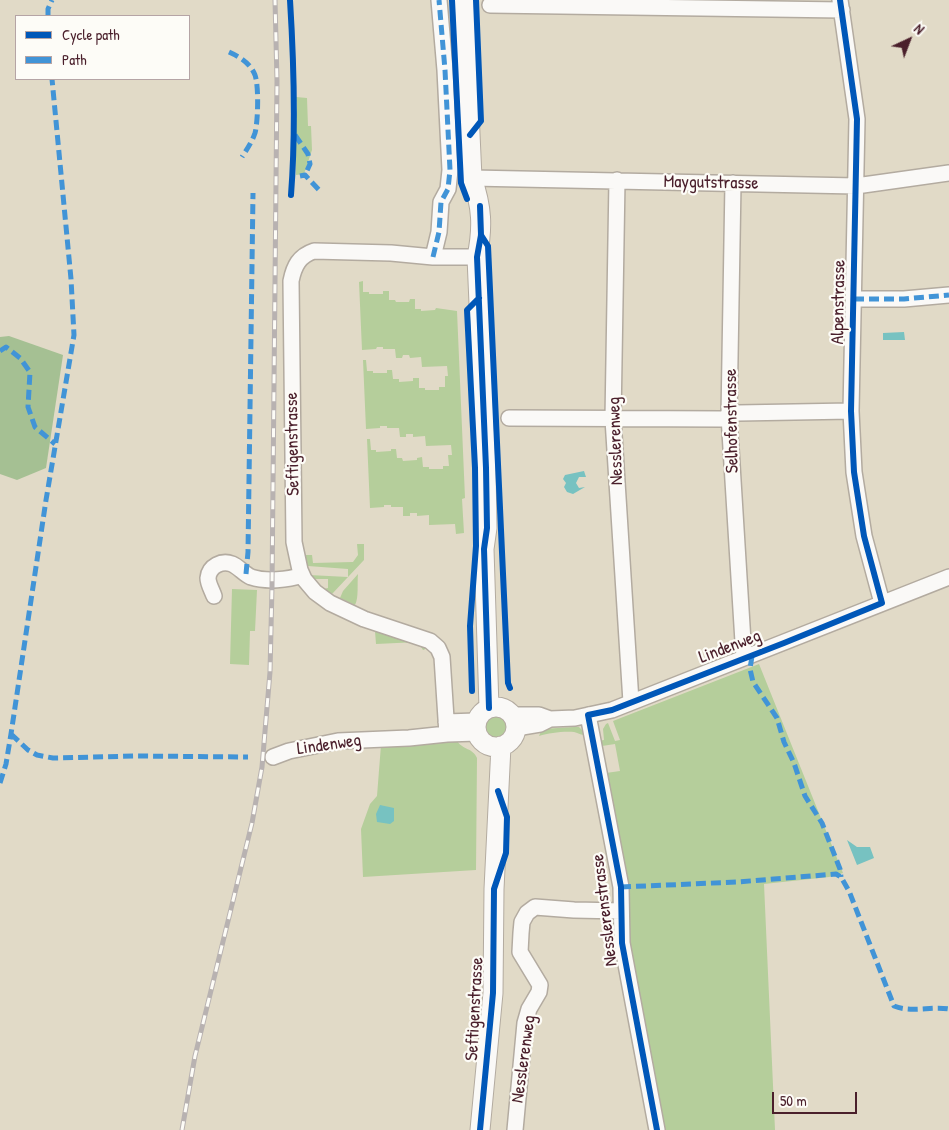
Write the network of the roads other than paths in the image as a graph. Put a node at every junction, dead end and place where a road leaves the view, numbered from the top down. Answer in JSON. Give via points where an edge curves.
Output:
{"nodes":[{"id":1,"x":439,"y":0,"type":"edge"},
{"id":2,"x":464,"y":0,"type":"edge"},
{"id":3,"x":615,"y":4,"type":"edge"},
{"id":4,"x":490,"y":5,"type":"dead end"},
{"id":5,"x":841,"y":5,"type":"edge"},
{"id":6,"x":949,"y":173,"type":"edge"},
{"id":7,"x":472,"y":178,"type":"junction"},
{"id":8,"x":617,"y":180,"type":"junction"},
{"id":9,"x":733,"y":183,"type":"junction"},
{"id":10,"x":856,"y":186,"type":"junction"},
{"id":11,"x":477,"y":256,"type":"junction"},
{"id":12,"x":433,"y":257,"type":"junction"},
{"id":13,"x":949,"y":295,"type":"edge"},
{"id":14,"x":854,"y":299,"type":"junction"},
{"id":15,"x":851,"y":411,"type":"junction"},
{"id":16,"x":729,"y":416,"type":"junction"},
{"id":17,"x":509,"y":418,"type":"dead end"},
{"id":18,"x":613,"y":419,"type":"junction"},
{"id":19,"x":302,"y":574,"type":"junction"},
{"id":20,"x":949,"y":577,"type":"edge"},
{"id":21,"x":214,"y":596,"type":"dead end"},
{"id":22,"x":882,"y":603,"type":"junction"},
{"id":23,"x":744,"y":658,"type":"junction"},
{"id":24,"x":631,"y":702,"type":"junction"},
{"id":25,"x":588,"y":715,"type":"junction"},
{"id":26,"x":495,"y":726,"type":"junction"},
{"id":27,"x":446,"y":728,"type":"junction"},
{"id":28,"x":273,"y":757,"type":"dead end"},
{"id":29,"x":621,"y":911,"type":"junction"},
{"id":30,"x":480,"y":1130,"type":"edge"},
{"id":31,"x":515,"y":1130,"type":"edge"},
{"id":32,"x":657,"y":1130,"type":"edge"}],
"edges":[{"from":1,"to":12,"type":"street","via":[[450,170],[448,189],[441,202]]},
{"from":2,"to":7,"type":"main road","name":"Seftigenstrasse"},
{"from":3,"to":4,"type":"street"},
{"from":3,"to":5,"type":"street"},
{"from":5,"to":10,"type":"street","name":"Alpenstrasse","via":[[857,119]]},
{"from":6,"to":10,"type":"street","name":"Maygutstrasse"},
{"from":7,"to":8,"type":"street","name":"Maygutstrasse"},
{"from":7,"to":11,"type":"main road","name":"Seftigenstrasse","via":[[479,200],[481,235]]},
{"from":8,"to":9,"type":"street","name":"Maygutstrasse"},
{"from":8,"to":18,"type":"street","name":"Nesslerenweg"},
{"from":9,"to":10,"type":"street","name":"Maygutstrasse"},
{"from":9,"to":16,"type":"street","name":"Selhofenstrasse"},
{"from":10,"to":14,"type":"street","name":"Alpenstrasse"},
{"from":11,"to":12,"type":"street","name":"Seftigenstrasse"},
{"from":11,"to":26,"type":"main road","name":"Seftigenstrasse","via":[[487,528],[484,549]]},
{"from":12,"to":19,"type":"street","name":"Seftigenstrasse","via":[[321,251],[305,255],[294,267],[291,281],[294,542]]},
{"from":13,"to":14,"type":"street","via":[[904,300]]},
{"from":14,"to":15,"type":"street","name":"Alpenstrasse"},
{"from":15,"to":16,"type":"street","via":[[738,413]]},
{"from":15,"to":22,"type":"street","name":"Alpenstrasse","via":[[854,472],[864,536]]},
{"from":16,"to":18,"type":"street","via":[[722,419]]},
{"from":16,"to":23,"type":"street","name":"Selhofenstrasse"},
{"from":17,"to":18,"type":"street"},
{"from":18,"to":24,"type":"street","name":"Nesslerenweg"},
{"from":19,"to":21,"type":"street","via":[[292,578],[251,577],[224,562],[209,574]]},
{"from":19,"to":27,"type":"street","name":"Seftigenstrasse","via":[[308,586],[330,603],[364,619],[426,639],[438,648],[442,657]]},
{"from":20,"to":22,"type":"street","name":"Lindenweg"},
{"from":22,"to":23,"type":"street","name":"Lindenweg"},
{"from":23,"to":24,"type":"street","name":"Lindenweg"},
{"from":24,"to":25,"type":"street","name":"Lindenweg"},
{"from":25,"to":26,"type":"street","name":"Lindenweg","via":[[550,719],[540,724]]},
{"from":25,"to":29,"type":"street","name":"Nesslerenstrasse","via":[[621,887]]},
{"from":26,"to":27,"type":"street","name":"Lindenweg"},
{"from":26,"to":30,"type":"main road","name":"Seftigenstrasse","via":[[492,993]]},
{"from":27,"to":28,"type":"street","name":"Lindenweg","via":[[409,738],[338,741]]},
{"from":29,"to":31,"type":"street","name":"Nesslerenweg","via":[[535,907],[522,922],[520,952],[540,985],[525,1023]]},
{"from":29,"to":32,"type":"street","name":"Nesslerenstrasse","via":[[622,943]]}]}
